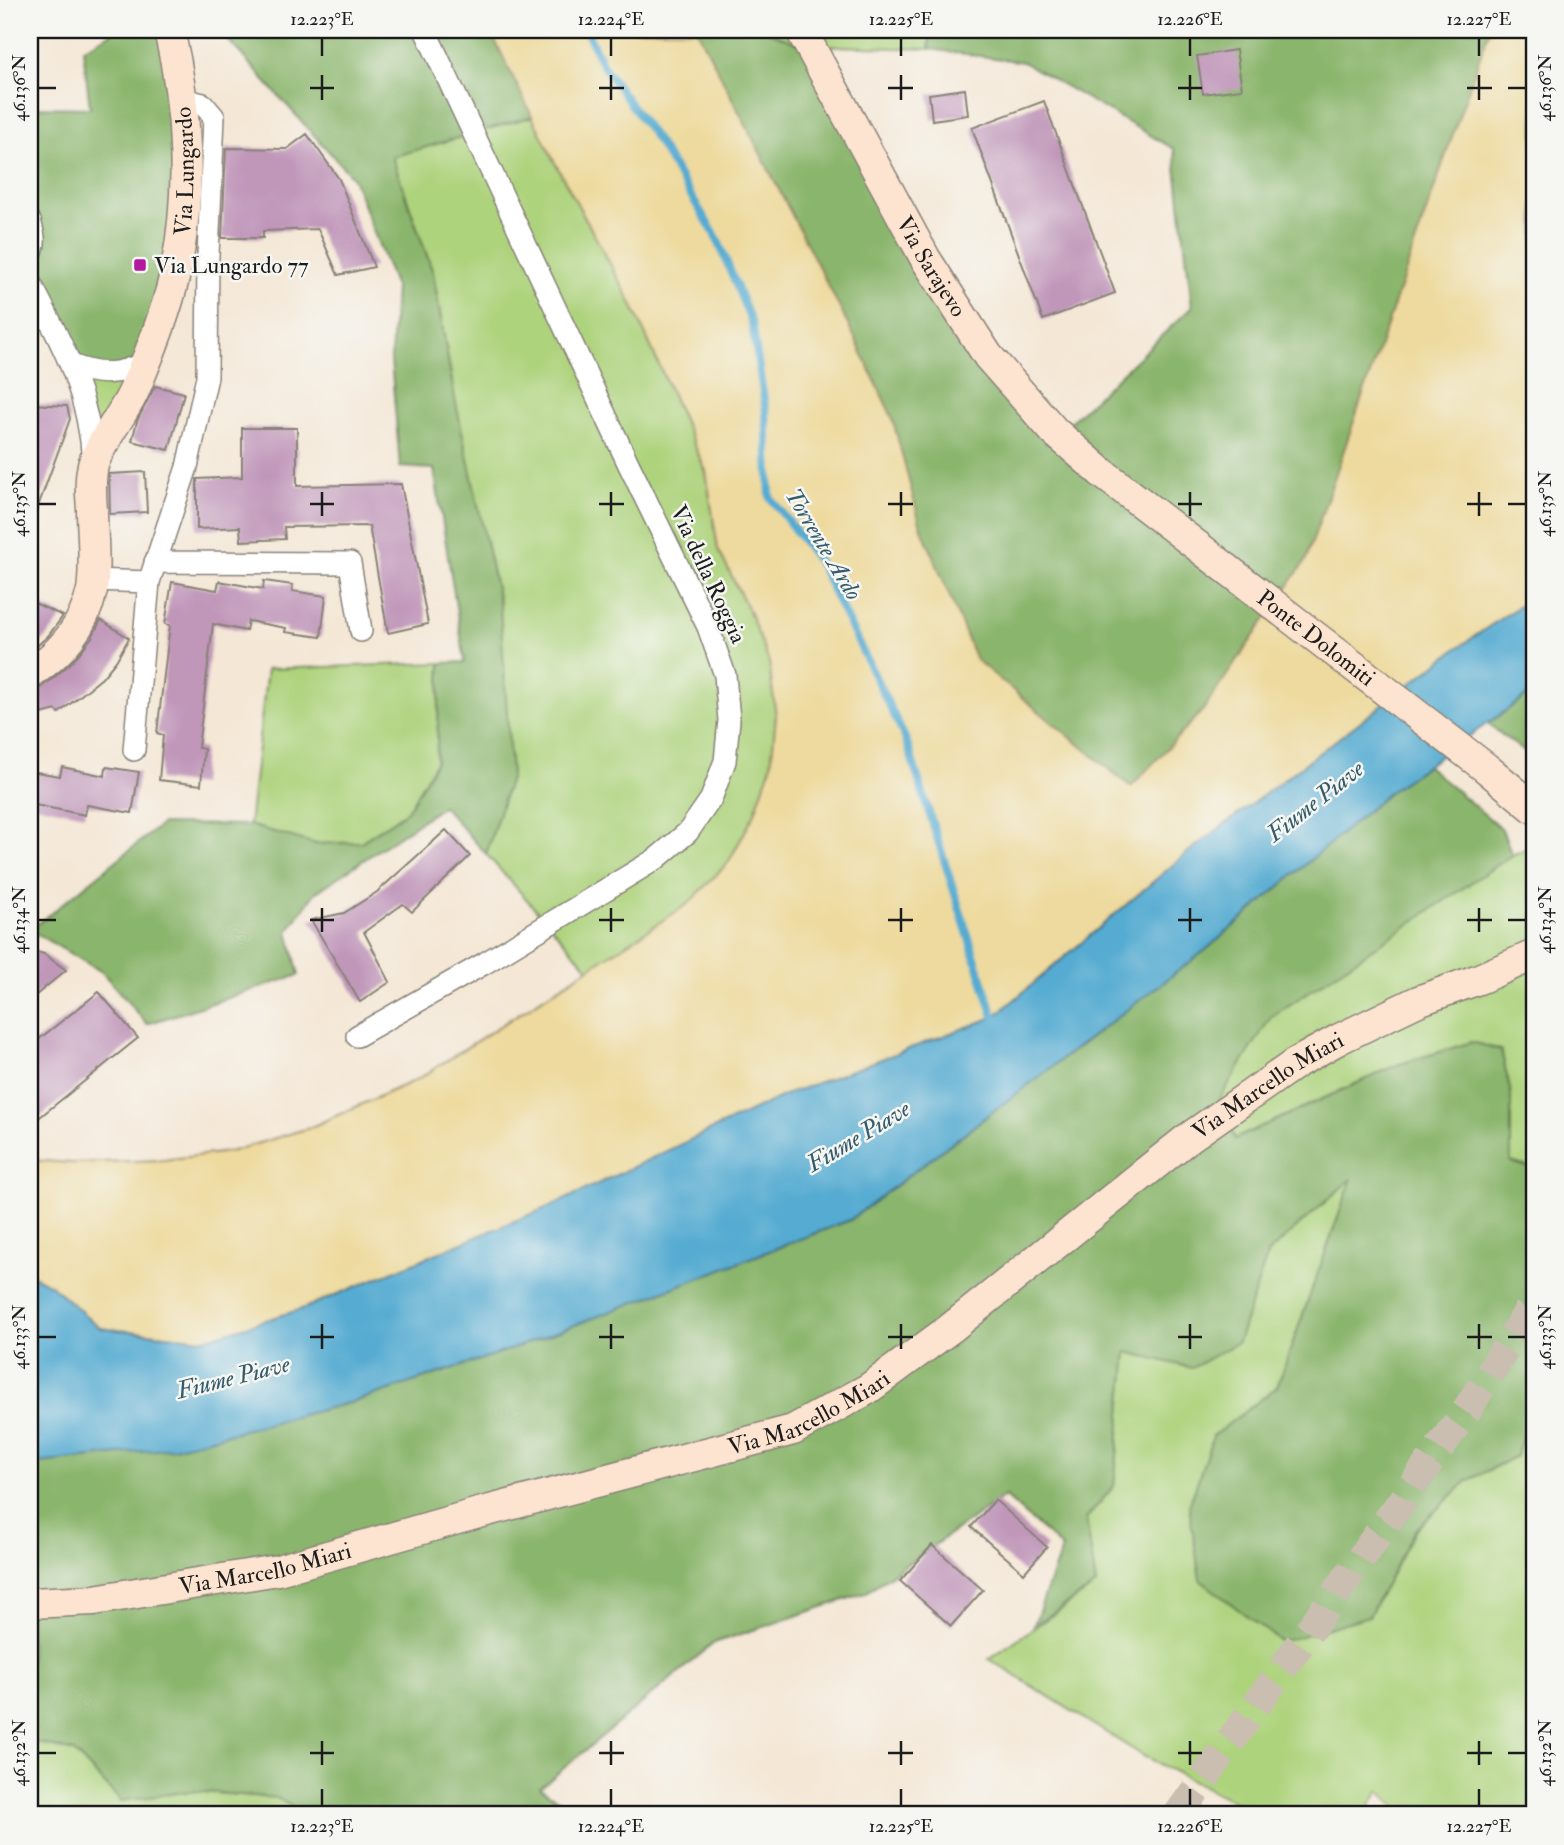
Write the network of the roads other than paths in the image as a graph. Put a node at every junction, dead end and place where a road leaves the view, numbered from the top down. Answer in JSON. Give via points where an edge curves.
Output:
{"nodes":[{"id":1,"x":169,"y":30,"type":"edge"},
{"id":2,"x":425,"y":30,"type":"edge"},
{"id":3,"x":801,"y":30,"type":"edge"},
{"id":4,"x":182,"y":99,"type":"junction"},
{"id":5,"x":30,"y":221,"type":"edge"},
{"id":6,"x":30,"y":256,"type":"edge"},
{"id":7,"x":30,"y":282,"type":"edge"},
{"id":8,"x":145,"y":363,"type":"junction"},
{"id":9,"x":72,"y":365,"type":"junction"},
{"id":10,"x":94,"y":463,"type":"junction"},
{"id":11,"x":1101,"y":471,"type":"joint"},
{"id":12,"x":152,"y":572,"type":"junction"},
{"id":13,"x":92,"y":580,"type":"junction"},
{"id":14,"x":361,"y":631,"type":"dead end"},
{"id":15,"x":30,"y":673,"type":"edge"},
{"id":16,"x":134,"y":750,"type":"dead end"},
{"id":17,"x":1533,"y":808,"type":"edge"},
{"id":18,"x":1534,"y":955,"type":"edge"},
{"id":19,"x":1534,"y":974,"type":"edge"},
{"id":20,"x":1479,"y":979,"type":"junction"},
{"id":21,"x":357,"y":1035,"type":"dead end"},
{"id":22,"x":30,"y":1604,"type":"edge"}],
"edges":[{"from":1,"to":4,"type":"street","name":"Via Lungardo"},
{"from":2,"to":21,"type":"street","name":"Via della Roggia","via":[[708,627],[725,675],[729,720],[725,761],[711,799],[688,832],[667,850],[485,963]]},
{"from":3,"to":11,"type":"street","name":"Via Sarajevo","via":[[925,258],[988,356],[1054,431]]},
{"from":4,"to":8,"type":"street","name":"Via Lungardo","via":[[185,161],[175,276]]},
{"from":4,"to":12,"type":"street","via":[[203,104],[214,117],[207,377],[187,467]]},
{"from":5,"to":6,"type":"street","via":[[35,247]]},
{"from":7,"to":9,"type":"street"},
{"from":8,"to":9,"type":"street","via":[[102,374]]},
{"from":8,"to":10,"type":"street","name":"Via Lungardo"},
{"from":9,"to":10,"type":"street","via":[[89,416]]},
{"from":10,"to":13,"type":"street"},
{"from":11,"to":17,"type":"street","name":"Ponte Dolomiti"},
{"from":12,"to":13,"type":"street"},
{"from":12,"to":14,"type":"street","via":[[350,563]]},
{"from":12,"to":16,"type":"street"},
{"from":13,"to":15,"type":"street","via":[[86,610],[75,631]]},
{"from":18,"to":20,"type":"street","name":"Via Marcello Miari"},
{"from":19,"to":20,"type":"street","name":"Via Marcello Miari"},
{"from":20,"to":22,"type":"street","name":"Via Marcello Miari","via":[[1418,1001],[1296,1063],[1187,1139],[868,1389],[793,1430],[278,1570],[94,1600]]}]}
